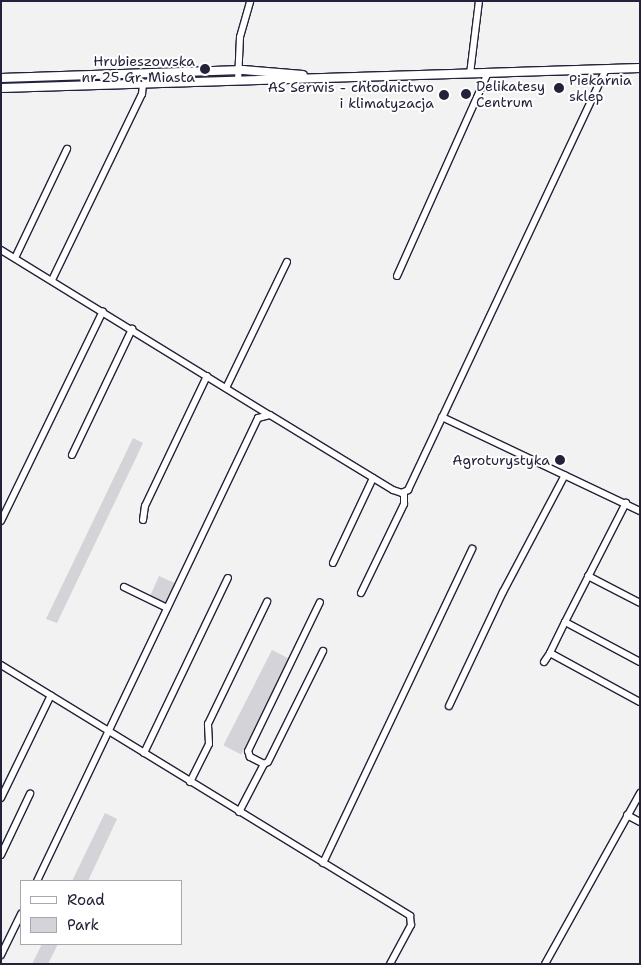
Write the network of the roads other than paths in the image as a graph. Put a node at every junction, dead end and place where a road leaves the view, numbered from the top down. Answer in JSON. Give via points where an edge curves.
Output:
{"nodes":[{"id":1,"x":250,"y":1,"type":"edge"},
{"id":2,"x":479,"y":1,"type":"edge"},
{"id":3,"x":640,"y":68,"type":"edge"},
{"id":4,"x":606,"y":69,"type":"junction"},
{"id":5,"x":240,"y":70,"type":"junction"},
{"id":6,"x":488,"y":73,"type":"junction"},
{"id":7,"x":470,"y":74,"type":"junction"},
{"id":8,"x":24,"y":77,"type":"junction"},
{"id":9,"x":1,"y":78,"type":"edge"},
{"id":10,"x":335,"y":78,"type":"junction"},
{"id":11,"x":241,"y":80,"type":"junction"},
{"id":12,"x":143,"y":84,"type":"junction"},
{"id":13,"x":1,"y":88,"type":"edge"},
{"id":14,"x":24,"y":88,"type":"junction"},
{"id":15,"x":67,"y":149,"type":"dead end"},
{"id":16,"x":1,"y":250,"type":"edge"},
{"id":17,"x":15,"y":258,"type":"junction"},
{"id":18,"x":287,"y":262,"type":"dead end"},
{"id":19,"x":396,"y":276,"type":"dead end"},
{"id":20,"x":52,"y":280,"type":"junction"},
{"id":21,"x":103,"y":312,"type":"junction"},
{"id":22,"x":132,"y":329,"type":"junction"},
{"id":23,"x":207,"y":376,"type":"junction"},
{"id":24,"x":226,"y":388,"type":"junction"},
{"id":25,"x":268,"y":414,"type":"junction"},
{"id":26,"x":442,"y":418,"type":"junction"},
{"id":27,"x":72,"y":455,"type":"dead end"},
{"id":28,"x":564,"y":475,"type":"junction"},
{"id":29,"x":373,"y":478,"type":"junction"},
{"id":30,"x":404,"y":492,"type":"junction"},
{"id":31,"x":626,"y":504,"type":"junction"},
{"id":32,"x":640,"y":510,"type":"edge"},
{"id":33,"x":143,"y":520,"type":"dead end"},
{"id":34,"x":1,"y":522,"type":"edge"},
{"id":35,"x":472,"y":549,"type":"dead end"},
{"id":36,"x":333,"y":563,"type":"dead end"},
{"id":37,"x":588,"y":576,"type":"junction"},
{"id":38,"x":228,"y":578,"type":"dead end"},
{"id":39,"x":124,"y":587,"type":"dead end"},
{"id":40,"x":361,"y":593,"type":"dead end"},
{"id":41,"x":267,"y":602,"type":"dead end"},
{"id":42,"x":320,"y":602,"type":"dead end"},
{"id":43,"x":640,"y":603,"type":"edge"},
{"id":44,"x":167,"y":608,"type":"junction"},
{"id":45,"x":565,"y":622,"type":"junction"},
{"id":46,"x":323,"y":651,"type":"dead end"},
{"id":47,"x":550,"y":653,"type":"junction"},
{"id":48,"x":544,"y":662,"type":"dead end"},
{"id":49,"x":640,"y":662,"type":"edge"},
{"id":50,"x":1,"y":665,"type":"edge"},
{"id":51,"x":51,"y":695,"type":"junction"},
{"id":52,"x":640,"y":702,"type":"edge"},
{"id":53,"x":449,"y":706,"type":"dead end"},
{"id":54,"x":108,"y":731,"type":"junction"},
{"id":55,"x":144,"y":753,"type":"junction"},
{"id":56,"x":264,"y":764,"type":"junction"},
{"id":57,"x":190,"y":782,"type":"junction"},
{"id":58,"x":640,"y":793,"type":"edge"},
{"id":59,"x":30,"y":794,"type":"dead end"},
{"id":60,"x":1,"y":798,"type":"edge"},
{"id":61,"x":240,"y":812,"type":"junction"},
{"id":62,"x":627,"y":815,"type":"junction"},
{"id":63,"x":640,"y":822,"type":"edge"},
{"id":64,"x":1,"y":855,"type":"edge"},
{"id":65,"x":323,"y":864,"type":"junction"},
{"id":66,"x":37,"y":880,"type":"edge"},
{"id":67,"x":20,"y":916,"type":"edge"},
{"id":68,"x":1,"y":956,"type":"edge"},
{"id":69,"x":390,"y":964,"type":"edge"},
{"id":70,"x":545,"y":964,"type":"edge"}],
"edges":[{"from":1,"to":5,"type":"street","via":[[240,37]]},
{"from":2,"to":7,"type":"street"},
{"from":3,"to":4,"type":"main road"},
{"from":4,"to":6,"type":"main road"},
{"from":4,"to":26,"type":"street"},
{"from":5,"to":8,"type":"main road"},
{"from":5,"to":10,"type":"main road"},
{"from":5,"to":11,"type":"street"},
{"from":6,"to":7,"type":"main road"},
{"from":6,"to":19,"type":"street"},
{"from":7,"to":10,"type":"main road"},
{"from":8,"to":9,"type":"main road"},
{"from":8,"to":14,"type":"main road"},
{"from":10,"to":11,"type":"main road"},
{"from":11,"to":12,"type":"main road"},
{"from":12,"to":14,"type":"main road"},
{"from":12,"to":20,"type":"street","via":[[142,94]]},
{"from":13,"to":14,"type":"main road"},
{"from":15,"to":17,"type":"street"},
{"from":16,"to":17,"type":"street"},
{"from":17,"to":20,"type":"street"},
{"from":18,"to":24,"type":"street"},
{"from":20,"to":21,"type":"street"},
{"from":21,"to":22,"type":"street"},
{"from":21,"to":34,"type":"street"},
{"from":22,"to":23,"type":"street"},
{"from":22,"to":27,"type":"street"},
{"from":23,"to":24,"type":"street"},
{"from":23,"to":33,"type":"street","via":[[145,506]]},
{"from":24,"to":25,"type":"street"},
{"from":25,"to":29,"type":"street"},
{"from":25,"to":44,"type":"street","via":[[257,421]]},
{"from":26,"to":28,"type":"street"},
{"from":26,"to":30,"type":"street"},
{"from":28,"to":31,"type":"street"},
{"from":28,"to":53,"type":"street"},
{"from":29,"to":30,"type":"street","via":[[396,492]]},
{"from":29,"to":36,"type":"street"},
{"from":30,"to":40,"type":"street","via":[[404,504]]},
{"from":31,"to":32,"type":"street"},
{"from":31,"to":37,"type":"street"},
{"from":35,"to":65,"type":"street"},
{"from":37,"to":43,"type":"street"},
{"from":37,"to":45,"type":"street"},
{"from":38,"to":55,"type":"street"},
{"from":39,"to":44,"type":"street"},
{"from":41,"to":57,"type":"street","via":[[208,724],[209,744]]},
{"from":42,"to":56,"type":"street","via":[[248,751],[250,757]]},
{"from":44,"to":54,"type":"street"},
{"from":45,"to":47,"type":"street"},
{"from":45,"to":49,"type":"street"},
{"from":46,"to":56,"type":"street","via":[[268,762]]},
{"from":47,"to":48,"type":"street"},
{"from":47,"to":52,"type":"street"},
{"from":50,"to":51,"type":"street"},
{"from":51,"to":54,"type":"street"},
{"from":51,"to":60,"type":"street"},
{"from":54,"to":55,"type":"street"},
{"from":54,"to":66,"type":"street"},
{"from":55,"to":57,"type":"street"},
{"from":56,"to":61,"type":"street"},
{"from":57,"to":61,"type":"street"},
{"from":58,"to":62,"type":"street"},
{"from":59,"to":64,"type":"street"},
{"from":61,"to":65,"type":"street"},
{"from":62,"to":63,"type":"street"},
{"from":62,"to":70,"type":"street"},
{"from":65,"to":69,"type":"street","via":[[412,918]]},
{"from":67,"to":68,"type":"street"}]}
